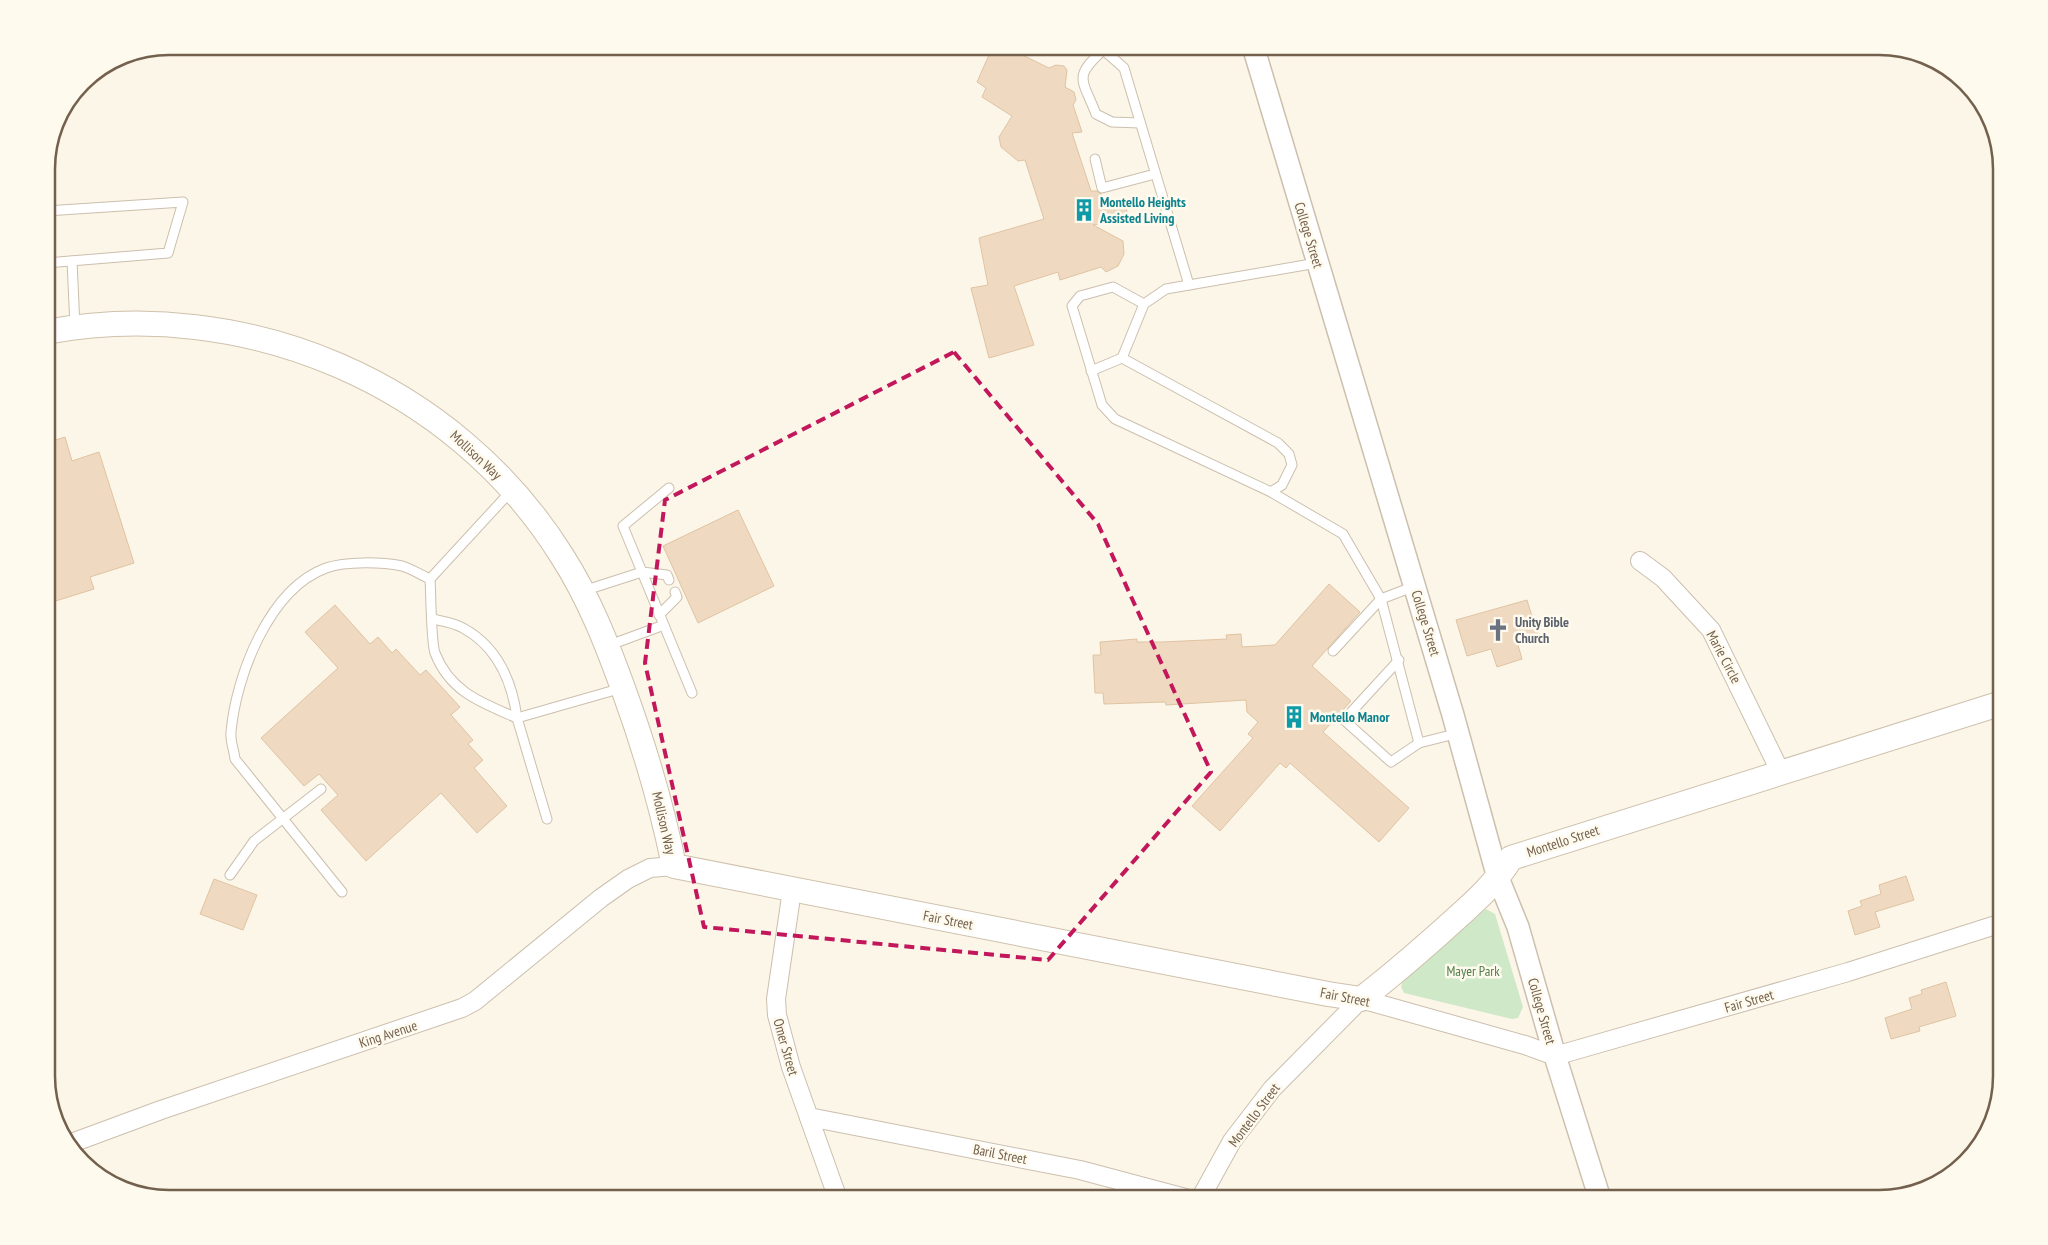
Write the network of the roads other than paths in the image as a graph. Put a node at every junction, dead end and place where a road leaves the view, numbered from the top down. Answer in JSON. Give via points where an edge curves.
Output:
{"nodes":[{"id":1,"x":1095,"y":55,"type":"edge"},
{"id":2,"x":1109,"y":55,"type":"edge"},
{"id":3,"x":1256,"y":55,"type":"edge"},
{"id":4,"x":1140,"y":123,"type":"junction"},
{"id":5,"x":1095,"y":159,"type":"dead end"},
{"id":6,"x":1156,"y":174,"type":"junction"},
{"id":7,"x":55,"y":210,"type":"edge"},
{"id":8,"x":72,"y":261,"type":"junction"},
{"id":9,"x":55,"y":262,"type":"edge"},
{"id":10,"x":1318,"y":263,"type":"junction"},
{"id":11,"x":1189,"y":285,"type":"junction"},
{"id":12,"x":1144,"y":304,"type":"junction"},
{"id":13,"x":76,"y":328,"type":"junction"},
{"id":14,"x":55,"y":331,"type":"edge"},
{"id":15,"x":1122,"y":358,"type":"junction"},
{"id":16,"x":1091,"y":371,"type":"junction"},
{"id":17,"x":669,"y":488,"type":"dead end"},
{"id":18,"x":512,"y":490,"type":"junction"},
{"id":19,"x":1271,"y":492,"type":"junction"},
{"id":20,"x":1640,"y":561,"type":"dead end"},
{"id":21,"x":642,"y":572,"type":"junction"},
{"id":22,"x":430,"y":579,"type":"junction"},
{"id":23,"x":670,"y":580,"type":"dead end"},
{"id":24,"x":1414,"y":586,"type":"junction"},
{"id":25,"x":583,"y":591,"type":"junction"},
{"id":26,"x":675,"y":592,"type":"dead end"},
{"id":27,"x":1381,"y":599,"type":"junction"},
{"id":28,"x":659,"y":615,"type":"junction"},
{"id":29,"x":433,"y":619,"type":"junction"},
{"id":30,"x":664,"y":625,"type":"junction"},
{"id":31,"x":607,"y":646,"type":"junction"},
{"id":32,"x":1333,"y":651,"type":"dead end"},
{"id":33,"x":1399,"y":660,"type":"junction"},
{"id":34,"x":622,"y":688,"type":"junction"},
{"id":35,"x":692,"y":693,"type":"dead end"},
{"id":36,"x":1993,"y":706,"type":"edge"},
{"id":37,"x":517,"y":718,"type":"junction"},
{"id":38,"x":1459,"y":733,"type":"junction"},
{"id":39,"x":1419,"y":743,"type":"junction"},
{"id":40,"x":1781,"y":773,"type":"junction"},
{"id":41,"x":321,"y":789,"type":"dead end"},
{"id":42,"x":283,"y":818,"type":"junction"},
{"id":43,"x":547,"y":820,"type":"dead end"},
{"id":44,"x":674,"y":866,"type":"junction"},
{"id":45,"x":230,"y":875,"type":"dead end"},
{"id":46,"x":1498,"y":878,"type":"junction"},
{"id":47,"x":792,"y":890,"type":"junction"},
{"id":48,"x":342,"y":892,"type":"dead end"},
{"id":49,"x":1993,"y":926,"type":"edge"},
{"id":50,"x":1360,"y":999,"type":"junction"},
{"id":51,"x":1555,"y":1056,"type":"junction"},
{"id":52,"x":809,"y":1117,"type":"junction"},
{"id":53,"x":75,"y":1142,"type":"edge"},
{"id":54,"x":835,"y":1190,"type":"edge"},
{"id":55,"x":1156,"y":1190,"type":"edge"},
{"id":56,"x":1205,"y":1190,"type":"edge"},
{"id":57,"x":1597,"y":1190,"type":"edge"}],
"edges":[{"from":1,"to":4,"type":"lane","via":[[1085,67],[1082,78],[1096,114],[1112,122]]},
{"from":2,"to":4,"type":"lane","via":[[1124,68]]},
{"from":3,"to":10,"type":"street","name":"College Street"},
{"from":4,"to":6,"type":"lane"},
{"from":5,"to":6,"type":"lane","via":[[1102,188]]},
{"from":6,"to":11,"type":"lane"},
{"from":7,"to":8,"type":"lane","via":[[183,202],[168,253]]},
{"from":8,"to":9,"type":"lane"},
{"from":8,"to":13,"type":"lane"},
{"from":10,"to":11,"type":"lane"},
{"from":10,"to":24,"type":"street","name":"College Street"},
{"from":11,"to":12,"type":"lane","via":[[1166,289]]},
{"from":12,"to":15,"type":"lane"},
{"from":12,"to":16,"type":"lane","via":[[1113,287],[1080,296],[1072,306]]},
{"from":13,"to":14,"type":"main road","name":"Mollison Way"},
{"from":13,"to":18,"type":"main road","name":"Mollison Way","via":[[129,323],[213,328],[326,358],[382,386],[427,414],[479,456]]},
{"from":15,"to":16,"type":"lane"},
{"from":15,"to":19,"type":"lane","via":[[1278,443],[1289,454],[1292,465],[1282,485]]},
{"from":16,"to":19,"type":"lane","via":[[1102,405],[1115,419]]},
{"from":17,"to":21,"type":"lane","via":[[623,526]]},
{"from":18,"to":22,"type":"lane"},
{"from":18,"to":25,"type":"main road","name":"Mollison Way","via":[[534,515]]},
{"from":19,"to":27,"type":"lane","via":[[1343,534]]},
{"from":20,"to":40,"type":"street","name":"Marie Circle","via":[[1663,578],[1711,630]]},
{"from":21,"to":23,"type":"lane","via":[[667,575]]},
{"from":21,"to":25,"type":"lane"},
{"from":21,"to":28,"type":"lane"},
{"from":22,"to":29,"type":"lane"},
{"from":22,"to":42,"type":"lane","via":[[403,566],[366,563],[327,568],[299,584],[265,624],[241,679],[231,734],[235,759]]},
{"from":24,"to":27,"type":"lane"},
{"from":24,"to":38,"type":"street","name":"College Street"},
{"from":25,"to":31,"type":"main road","name":"Mollison Way"},
{"from":26,"to":28,"type":"lane","via":[[677,597]]},
{"from":27,"to":32,"type":"lane"},
{"from":27,"to":33,"type":"lane"},
{"from":28,"to":30,"type":"lane"},
{"from":29,"to":37,"type":"lane","via":[[462,627],[483,642],[501,662],[513,691]]},
{"from":29,"to":37,"type":"lane","via":[[434,652],[453,682],[474,700]]},
{"from":30,"to":31,"type":"lane"},
{"from":30,"to":35,"type":"lane"},
{"from":31,"to":34,"type":"main road","name":"Mollison Way"},
{"from":33,"to":39,"type":"lane"},
{"from":33,"to":39,"type":"lane","via":[[1344,720],[1391,762]]},
{"from":34,"to":37,"type":"lane"},
{"from":34,"to":44,"type":"main road","name":"Mollison Way","via":[[654,778]]},
{"from":36,"to":40,"type":"main road","name":"Montello Street"},
{"from":37,"to":43,"type":"lane"},
{"from":38,"to":39,"type":"lane"},
{"from":38,"to":46,"type":"street","name":"College Street"},
{"from":40,"to":46,"type":"main road","name":"Montello Street","via":[[1511,858]]},
{"from":41,"to":42,"type":"lane"},
{"from":42,"to":45,"type":"lane","via":[[254,841]]},
{"from":42,"to":48,"type":"lane"},
{"from":44,"to":47,"type":"main road","name":"Fair Street"},
{"from":44,"to":53,"type":"street","name":"King Avenue","via":[[650,868],[628,879],[462,1008]]},
{"from":46,"to":50,"type":"main road","name":"Montello Street","via":[[1389,978]]},
{"from":46,"to":51,"type":"street","name":"College Street","via":[[1518,927]]},
{"from":47,"to":50,"type":"main road","name":"Fair Street"},
{"from":47,"to":52,"type":"street","name":"Omer Street","via":[[776,1007],[791,1067]]},
{"from":49,"to":51,"type":"street","name":"Fair Street","via":[[1848,972]]},
{"from":50,"to":51,"type":"street","name":"Fair Street"},
{"from":50,"to":56,"type":"street","name":"Montello Street","via":[[1272,1089],[1232,1141]]},
{"from":51,"to":57,"type":"street","name":"College Street"},
{"from":52,"to":54,"type":"street","name":"Omer Street"},
{"from":52,"to":55,"type":"street","name":"Baril Street","via":[[1080,1170]]}]}
